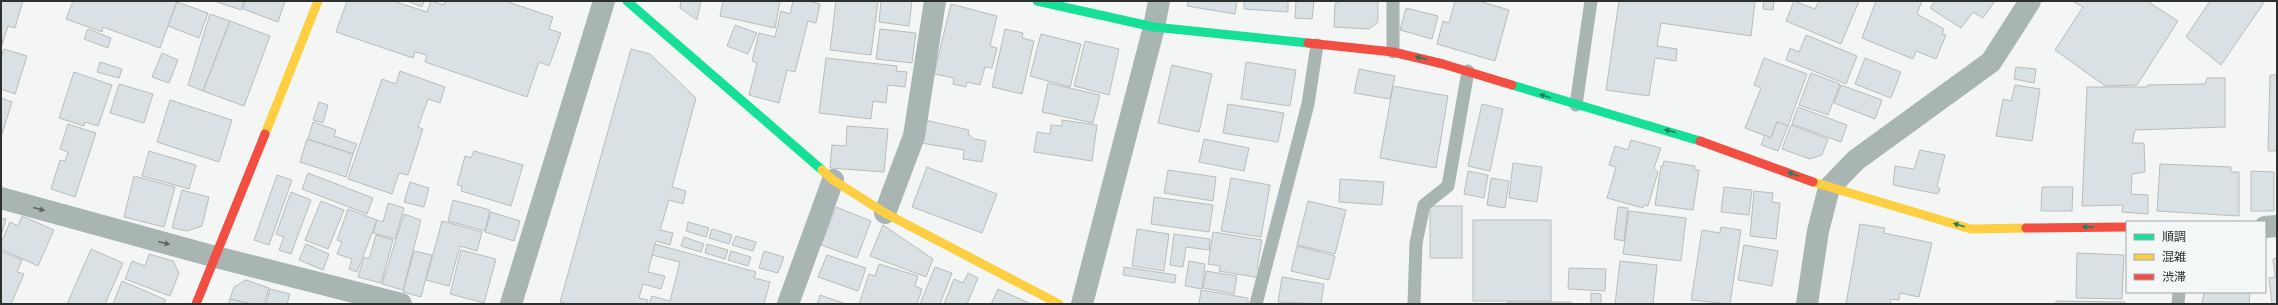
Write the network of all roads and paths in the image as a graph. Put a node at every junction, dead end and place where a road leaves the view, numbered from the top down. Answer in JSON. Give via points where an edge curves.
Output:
{"nodes":[{"id":1,"x":318,"y":1,"type":"edge"},
{"id":2,"x":604,"y":1,"type":"edge"},
{"id":3,"x":627,"y":1,"type":"edge"},
{"id":4,"x":935,"y":1,"type":"edge"},
{"id":5,"x":1037,"y":1,"type":"edge"},
{"id":6,"x":1159,"y":1,"type":"edge"},
{"id":7,"x":1393,"y":1,"type":"edge"},
{"id":8,"x":1591,"y":1,"type":"edge"},
{"id":9,"x":2030,"y":1,"type":"edge"},
{"id":10,"x":1154,"y":27,"type":"junction"},
{"id":11,"x":1317,"y":44,"type":"junction"},
{"id":12,"x":1393,"y":52,"type":"junction"},
{"id":13,"x":1468,"y":71,"type":"junction"},
{"id":14,"x":1576,"y":105,"type":"junction"},
{"id":15,"x":833,"y":180,"type":"junction"},
{"id":16,"x":1829,"y":188,"type":"junction"},
{"id":17,"x":1,"y":198,"type":"edge"},
{"id":18,"x":885,"y":213,"type":"junction"},
{"id":19,"x":2277,"y":226,"type":"edge"},
{"id":20,"x":2126,"y":227,"type":"edge"},
{"id":21,"x":2266,"y":227,"type":"edge"},
{"id":22,"x":216,"y":257,"type":"junction"},
{"id":23,"x":2179,"y":293,"type":"edge"},
{"id":24,"x":367,"y":300,"type":"edge"},
{"id":25,"x":196,"y":304,"type":"edge"},
{"id":26,"x":401,"y":304,"type":"edge"},
{"id":27,"x":512,"y":304,"type":"edge"},
{"id":28,"x":788,"y":304,"type":"edge"},
{"id":29,"x":1059,"y":304,"type":"edge"},
{"id":30,"x":1082,"y":304,"type":"edge"},
{"id":31,"x":1256,"y":304,"type":"edge"},
{"id":32,"x":1414,"y":304,"type":"edge"},
{"id":33,"x":1807,"y":304,"type":"edge"},
{"id":34,"x":2178,"y":304,"type":"edge"}],
"edges":[{"from":1,"to":22,"type":"street"},
{"from":2,"to":27,"type":"street"},
{"from":3,"to":15,"type":"street"},
{"from":4,"to":18,"type":"street","via":[[914,136]]},
{"from":5,"to":10,"type":"street"},
{"from":6,"to":10,"type":"street"},
{"from":7,"to":12,"type":"lane"},
{"from":8,"to":14,"type":"lane"},
{"from":9,"to":16,"type":"street","via":[[1991,62],[1856,160]]},
{"from":10,"to":11,"type":"street"},
{"from":10,"to":30,"type":"street"},
{"from":11,"to":12,"type":"street"},
{"from":11,"to":31,"type":"lane","via":[[1308,104]]},
{"from":13,"to":12,"type":"street","one_way":true},
{"from":14,"to":13,"type":"street","one_way":true},
{"from":13,"to":32,"type":"lane","via":[[1448,186],[1424,205],[1416,243]]},
{"from":16,"to":14,"type":"street","one_way":true,"via":[[1679,133]]},
{"from":15,"to":18,"type":"street"},
{"from":15,"to":28,"type":"street"},
{"from":20,"to":16,"type":"street","one_way":true,"via":[[1971,229]]},
{"from":16,"to":33,"type":"street","via":[[1818,230]]},
{"from":17,"to":22,"type":"street","one_way":true},
{"from":18,"to":29,"type":"street"},
{"from":19,"to":21,"type":"street"},
{"from":22,"to":24,"type":"street"},
{"from":22,"to":25,"type":"street"},
{"from":23,"to":34,"type":"lane"},
{"from":24,"to":26,"type":"street"}]}
